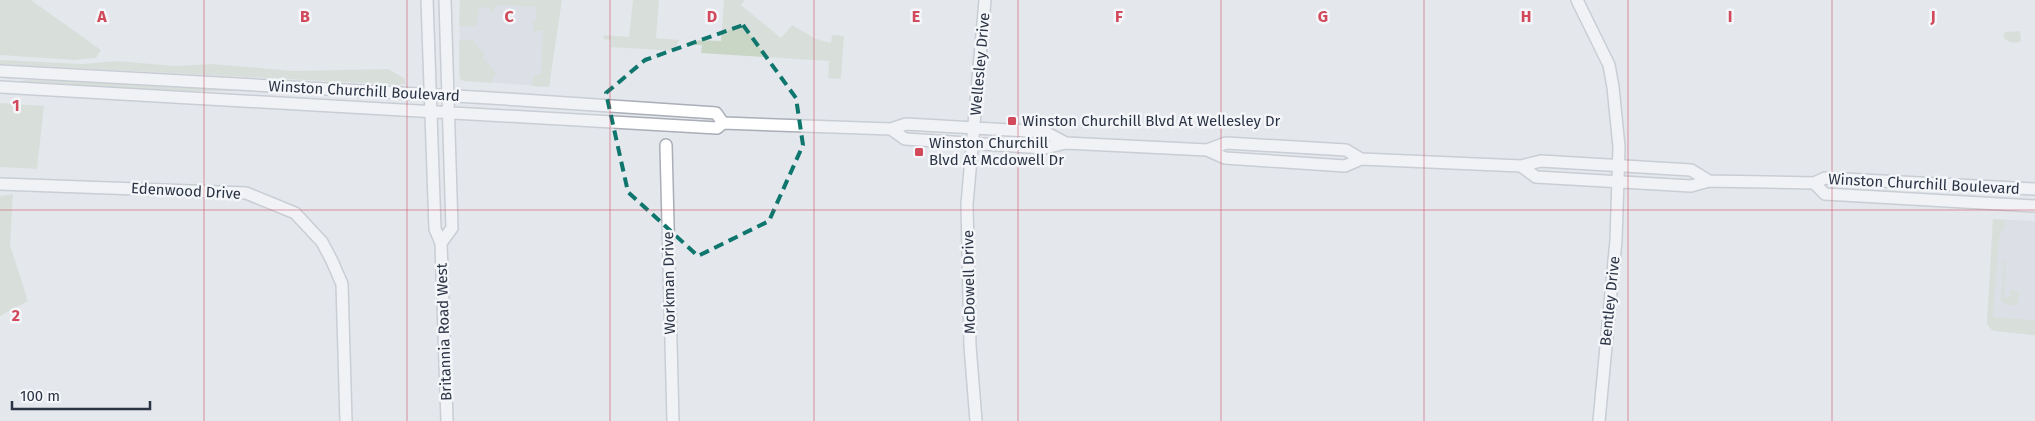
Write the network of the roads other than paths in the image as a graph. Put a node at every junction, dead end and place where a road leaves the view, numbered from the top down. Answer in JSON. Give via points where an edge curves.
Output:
{"nodes":[{"id":1,"x":427,"y":0,"type":"edge"},
{"id":2,"x":445,"y":0,"type":"edge"},
{"id":3,"x":985,"y":0,"type":"edge"},
{"id":4,"x":1577,"y":0,"type":"edge"},
{"id":5,"x":0,"y":70,"type":"edge"},
{"id":6,"x":0,"y":87,"type":"edge"},
{"id":7,"x":431,"y":95,"type":"junction"},
{"id":8,"x":449,"y":96,"type":"junction"},
{"id":9,"x":432,"y":111,"type":"junction"},
{"id":10,"x":449,"y":112,"type":"junction"},
{"id":11,"x":723,"y":123,"type":"junction"},
{"id":12,"x":974,"y":128,"type":"junction"},
{"id":13,"x":891,"y":129,"type":"junction"},
{"id":14,"x":972,"y":143,"type":"junction"},
{"id":15,"x":1066,"y":143,"type":"junction"},
{"id":16,"x":666,"y":145,"type":"dead end"},
{"id":17,"x":1619,"y":165,"type":"junction"},
{"id":18,"x":1521,"y":166,"type":"junction"},
{"id":19,"x":1709,"y":181,"type":"junction"},
{"id":20,"x":1619,"y":182,"type":"junction"},
{"id":21,"x":1814,"y":183,"type":"junction"},
{"id":22,"x":0,"y":184,"type":"edge"},
{"id":23,"x":2035,"y":190,"type":"edge"},
{"id":24,"x":2035,"y":206,"type":"edge"},
{"id":25,"x":441,"y":243,"type":"junction"},
{"id":26,"x":346,"y":421,"type":"edge"},
{"id":27,"x":447,"y":421,"type":"edge"},
{"id":28,"x":673,"y":421,"type":"edge"},
{"id":29,"x":976,"y":421,"type":"edge"},
{"id":30,"x":1599,"y":421,"type":"edge"}],
"edges":[{"from":1,"to":7,"type":"main road","name":"Britannia Road West"},
{"from":2,"to":8,"type":"main road","name":"Britannia Road West"},
{"from":3,"to":12,"type":"main road","name":"Wellesley Drive"},
{"from":4,"to":17,"type":"main road","name":"Bentley Drive","via":[[1608,65],[1614,95]]},
{"from":5,"to":7,"type":"main road","name":"Winston Churchill Boulevard"},
{"from":6,"to":9,"type":"main road","name":"Winston Churchill Boulevard"},
{"from":7,"to":8,"type":"main road","name":"Winston Churchill Boulevard"},
{"from":7,"to":9,"type":"main road","name":"Britannia Road West"},
{"from":8,"to":10,"type":"main road","name":"Britannia Road West"},
{"from":8,"to":11,"type":"main road","name":"Winston Churchill Boulevard","via":[[716,112]]},
{"from":9,"to":10,"type":"main road","name":"Winston Churchill Boulevard"},
{"from":9,"to":25,"type":"main road","name":"Britannia Road West","via":[[435,229]]},
{"from":10,"to":11,"type":"main road","name":"Winston Churchill Boulevard","via":[[717,128]]},
{"from":10,"to":25,"type":"main road","name":"Britannia Road West","via":[[452,228]]},
{"from":11,"to":13,"type":"main road","name":"Winston Churchill Boulevard"},
{"from":12,"to":13,"type":"main road","name":"Winston Churchill Boulevard","via":[[906,124]]},
{"from":12,"to":14,"type":"main road","name":"Wellesley Drive"},
{"from":12,"to":15,"type":"main road","name":"Winston Churchill Boulevard","via":[[1045,132]]},
{"from":13,"to":14,"type":"main road","name":"Winston Churchill Boulevard","via":[[905,139]]},
{"from":14,"to":15,"type":"main road","name":"Winston Churchill Boulevard","via":[[1045,148]]},
{"from":14,"to":29,"type":"main road","name":"McDowell Drive","via":[[967,236]]},
{"from":15,"to":18,"type":"main road","name":"Winston Churchill Boulevard","via":[[1207,150],[1225,158],[1345,166],[1361,159]]},
{"from":16,"to":28,"type":"main road","name":"Workman Drive"},
{"from":17,"to":18,"type":"main road","name":"Winston Churchill Boulevard","via":[[1541,161]]},
{"from":17,"to":19,"type":"main road","name":"Winston Churchill Boulevard","via":[[1691,170]]},
{"from":17,"to":20,"type":"main road","name":"Bentley Drive"},
{"from":18,"to":20,"type":"main road","name":"Winston Churchill Boulevard","via":[[1536,177]]},
{"from":19,"to":20,"type":"main road","name":"Winston Churchill Boulevard","via":[[1691,186]]},
{"from":19,"to":21,"type":"main road","name":"Winston Churchill Boulevard"},
{"from":20,"to":30,"type":"main road","name":"Bentley Drive"},
{"from":21,"to":23,"type":"main road","name":"Winston Churchill Boulevard","via":[[1825,178]]},
{"from":21,"to":24,"type":"main road","name":"Winston Churchill Boulevard","via":[[1825,194]]},
{"from":22,"to":26,"type":"main road","name":"Edenwood Drive","via":[[246,193],[295,213],[322,242],[342,284]]},
{"from":25,"to":27,"type":"main road","name":"Britannia Road West"}]}
